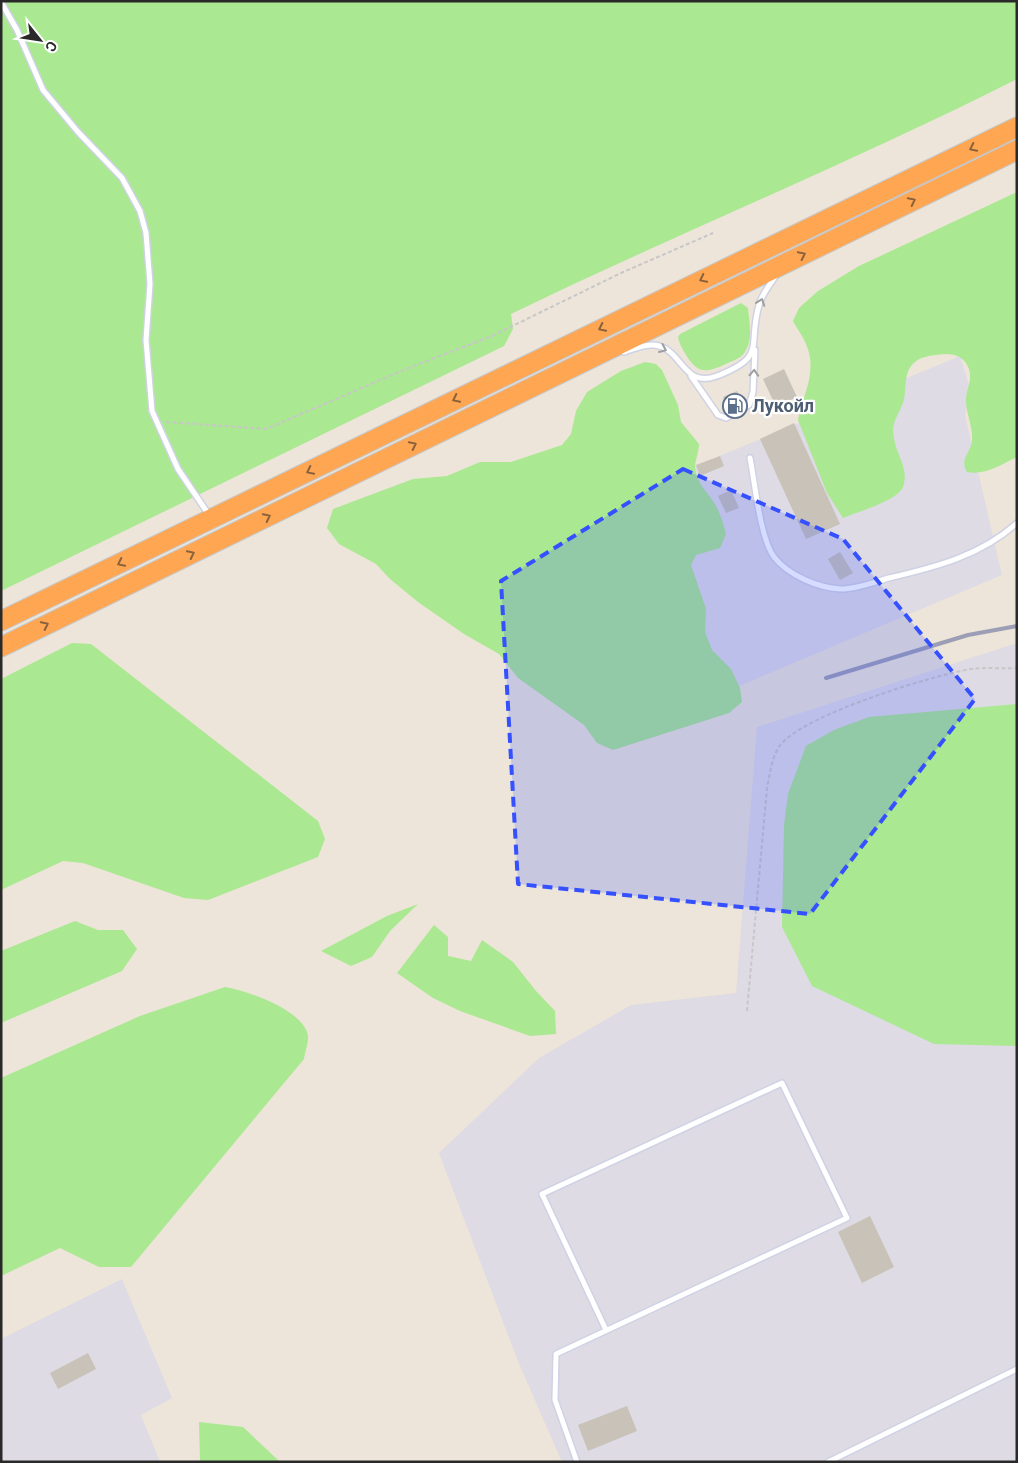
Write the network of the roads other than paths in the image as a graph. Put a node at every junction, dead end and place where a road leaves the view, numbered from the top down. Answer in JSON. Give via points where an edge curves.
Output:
{"nodes":[{"id":1,"x":1,"y":2,"type":"edge"},
{"id":2,"x":1017,"y":127,"type":"edge"},
{"id":3,"x":1017,"y":150,"type":"edge"},
{"id":4,"x":781,"y":266,"type":"junction"},
{"id":5,"x":755,"y":345,"type":"junction"},
{"id":6,"x":566,"y":369,"type":"junction"},
{"id":7,"x":689,"y":374,"type":"junction"},
{"id":8,"x":750,"y":458,"type":"dead end"},
{"id":9,"x":212,"y":519,"type":"junction"},
{"id":10,"x":1017,"y":523,"type":"edge"},
{"id":11,"x":1,"y":621,"type":"edge"},
{"id":12,"x":1,"y":647,"type":"edge"},
{"id":13,"x":606,"y":1330,"type":"junction"},
{"id":14,"x":1017,"y":1369,"type":"edge"},
{"id":15,"x":577,"y":1462,"type":"edge"},
{"id":16,"x":828,"y":1462,"type":"edge"}],
"edges":[{"from":1,"to":9,"type":"lane","via":[[43,90],[122,178],[140,211],[146,233],[150,284],[146,340],[152,411],[178,469]]},
{"from":2,"to":9,"type":"highway","one_way":true},
{"from":4,"to":3,"type":"highway","one_way":true},
{"from":5,"to":4,"type":"lane","one_way":true,"via":[[759,305]]},
{"from":4,"to":6,"type":"highway"},
{"from":5,"to":7,"type":"lane","via":[[749,359],[736,368],[708,379]]},
{"from":7,"to":5,"type":"lane","one_way":true,"via":[[718,415],[726,418],[749,405]]},
{"from":6,"to":7,"type":"lane","one_way":true,"via":[[653,345],[673,354]]},
{"from":12,"to":6,"type":"highway","one_way":true},
{"from":8,"to":10,"type":"lane","via":[[766,540],[775,558],[792,573],[832,588],[853,588],[944,564],[976,552],[1002,537]]},
{"from":9,"to":11,"type":"highway","one_way":true},
{"from":13,"to":13,"type":"lane","via":[[847,1218],[782,1082],[542,1194]]},
{"from":13,"to":15,"type":"lane","via":[[556,1354],[555,1400]]},
{"from":14,"to":16,"type":"lane"}]}
